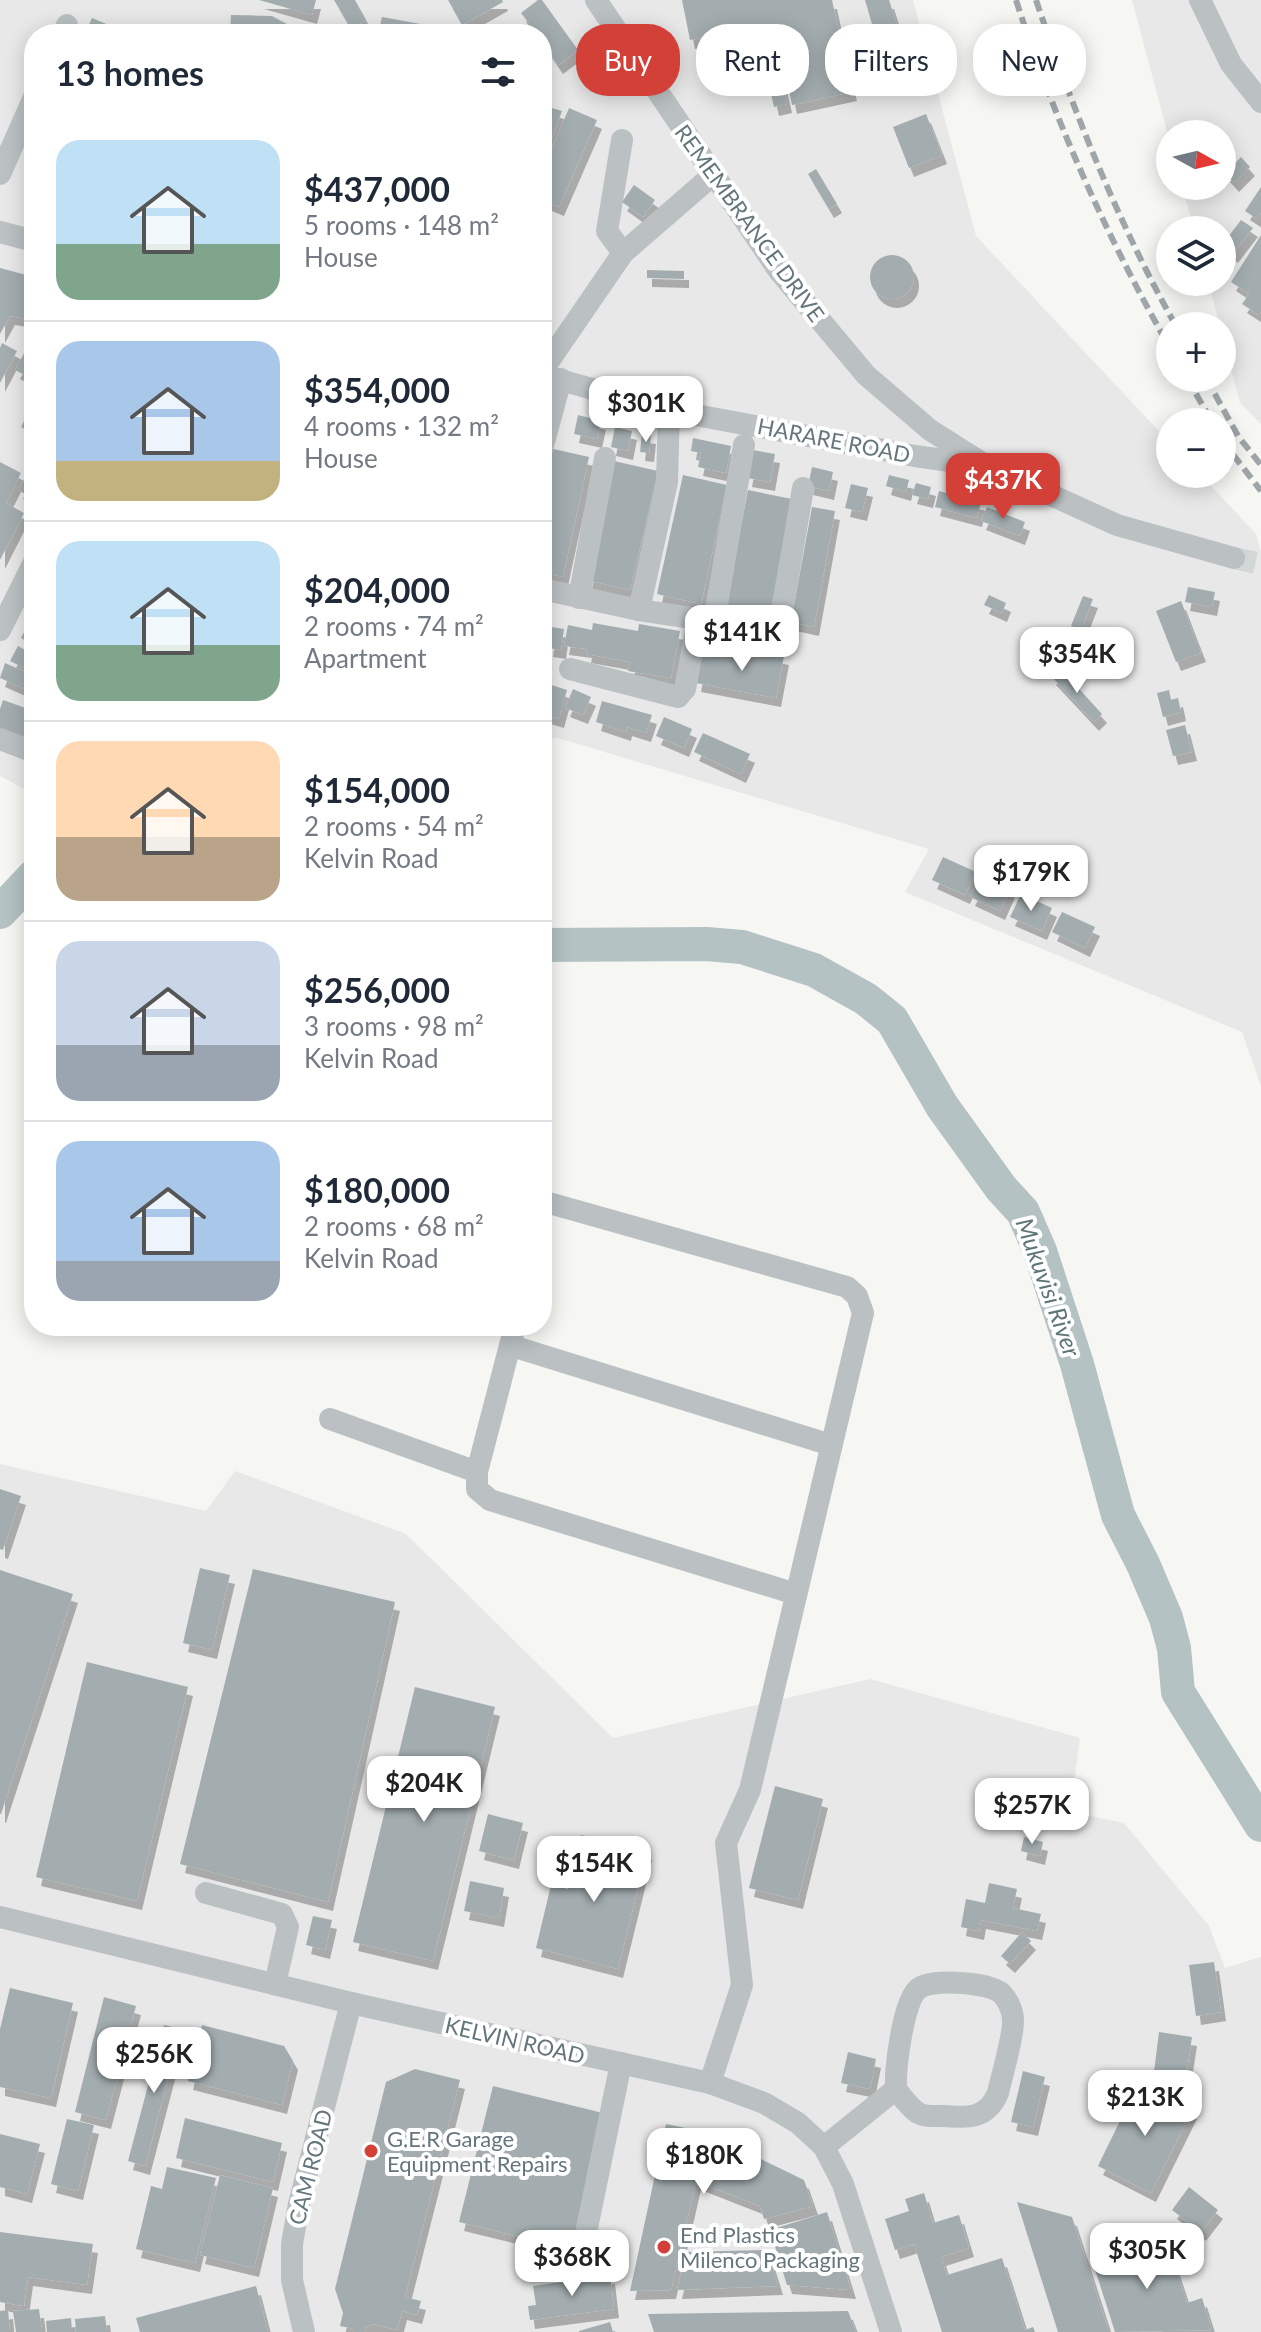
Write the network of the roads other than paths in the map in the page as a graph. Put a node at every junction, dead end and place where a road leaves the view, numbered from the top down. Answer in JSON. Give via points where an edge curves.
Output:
{"nodes":[{"id":1,"x":596,"y":0,"type":"edge"},
{"id":2,"x":1200,"y":0,"type":"edge"},
{"id":3,"x":1261,"y":102,"type":"edge"},
{"id":4,"x":24,"y":120,"type":"edge"},
{"id":5,"x":622,"y":140,"type":"dead end"},
{"id":6,"x":0,"y":174,"type":"edge"},
{"id":7,"x":713,"y":175,"type":"junction"},
{"id":8,"x":0,"y":232,"type":"edge"},
{"id":9,"x":24,"y":238,"type":"edge"},
{"id":10,"x":623,"y":253,"type":"junction"},
{"id":11,"x":552,"y":368,"type":"edge"},
{"id":12,"x":552,"y":376,"type":"edge"},
{"id":13,"x":669,"y":410,"type":"junction"},
{"id":14,"x":744,"y":445,"type":"dead end"},
{"id":15,"x":605,"y":458,"type":"dead end"},
{"id":16,"x":987,"y":466,"type":"junction"},
{"id":17,"x":803,"y":488,"type":"dead end"},
{"id":18,"x":1234,"y":558,"type":"tunnel mouth"},
{"id":19,"x":24,"y":582,"type":"edge"},
{"id":20,"x":552,"y":591,"type":"edge"},
{"id":21,"x":579,"y":598,"type":"junction"},
{"id":22,"x":639,"y":610,"type":"junction"},
{"id":23,"x":706,"y":621,"type":"junction"},
{"id":24,"x":0,"y":630,"type":"edge"},
{"id":25,"x":570,"y":669,"type":"dead end"},
{"id":26,"x":0,"y":739,"type":"edge"},
{"id":27,"x":24,"y":748,"type":"edge"},
{"id":28,"x":552,"y":1204,"type":"edge"},
{"id":29,"x":514,"y":1336,"type":"edge"},
{"id":30,"x":330,"y":1419,"type":"dead end"},
{"id":31,"x":831,"y":1445,"type":"junction"},
{"id":32,"x":477,"y":1472,"type":"junction"},
{"id":33,"x":796,"y":1594,"type":"junction"},
{"id":34,"x":206,"y":1893,"type":"dead end"},
{"id":35,"x":0,"y":1917,"type":"edge"},
{"id":36,"x":275,"y":1984,"type":"junction"},
{"id":37,"x":351,"y":2003,"type":"junction"},
{"id":38,"x":621,"y":2063,"type":"junction"},
{"id":39,"x":710,"y":2083,"type":"junction"},
{"id":40,"x":896,"y":2089,"type":"junction"},
{"id":41,"x":824,"y":2147,"type":"junction"},
{"id":42,"x":580,"y":2262,"type":"dead end"},
{"id":43,"x":304,"y":2332,"type":"edge"},
{"id":44,"x":891,"y":2332,"type":"edge"}],
"edges":[{"from":1,"to":7,"type":"street","name":"REMEMBRANCE DRIVE"},
{"from":2,"to":3,"type":"street","via":[[1231,64]]},
{"from":4,"to":6,"type":"street"},
{"from":5,"to":10,"type":"street","via":[[607,231]]},
{"from":7,"to":10,"type":"street"},
{"from":7,"to":16,"type":"street","name":"REMEMBRANCE DRIVE","via":[[779,271],[866,375],[930,430]]},
{"from":8,"to":9,"type":"street"},
{"from":10,"to":11,"type":"street"},
{"from":12,"to":13,"type":"street","name":"HARARE ROAD"},
{"from":13,"to":16,"type":"street","name":"HARARE ROAD"},
{"from":13,"to":22,"type":"street","via":[[667,482]]},
{"from":14,"to":23,"type":"street"},
{"from":15,"to":21,"type":"street"},
{"from":16,"to":18,"type":"street","name":"REMEMBRANCE DRIVE","via":[[1117,525]]},
{"from":17,"to":23,"type":"street","via":[[780,624],[771,630]]},
{"from":19,"to":24,"type":"street"},
{"from":20,"to":21,"type":"street"},
{"from":21,"to":22,"type":"street"},
{"from":22,"to":23,"type":"street"},
{"from":23,"to":25,"type":"street","via":[[678,697]]},
{"from":26,"to":27,"type":"street"},
{"from":28,"to":31,"type":"street","via":[[847,1287],[863,1313]]},
{"from":29,"to":31,"type":"street"},
{"from":29,"to":32,"type":"street"},
{"from":30,"to":32,"type":"street"},
{"from":31,"to":33,"type":"street"},
{"from":32,"to":33,"type":"street","via":[[477,1489],[490,1500]]},
{"from":33,"to":39,"type":"street","via":[[750,1790],[726,1843],[742,1985]]},
{"from":34,"to":36,"type":"street","via":[[282,1914],[288,1927]]},
{"from":35,"to":36,"type":"street","name":"KELVIN ROAD"},
{"from":36,"to":37,"type":"street","name":"KELVIN ROAD"},
{"from":37,"to":38,"type":"street","name":"KELVIN ROAD"},
{"from":37,"to":43,"type":"street","name":"CAM ROAD","via":[[292,2244],[292,2280]]},
{"from":38,"to":39,"type":"street","name":"KELVIN ROAD"},
{"from":38,"to":42,"type":"street"},
{"from":39,"to":41,"type":"street","name":"KELVIN ROAD","via":[[764,2103]]},
{"from":40,"to":40,"type":"street","via":[[921,2115],[974,2118],[986,2111],[998,2093],[1013,2020],[1004,1996],[938,1980],[918,1989],[911,1998],[895,2067]]},
{"from":40,"to":41,"type":"street"},
{"from":41,"to":44,"type":"street","name":"KELVIN ROAD","via":[[843,2184]]}]}
